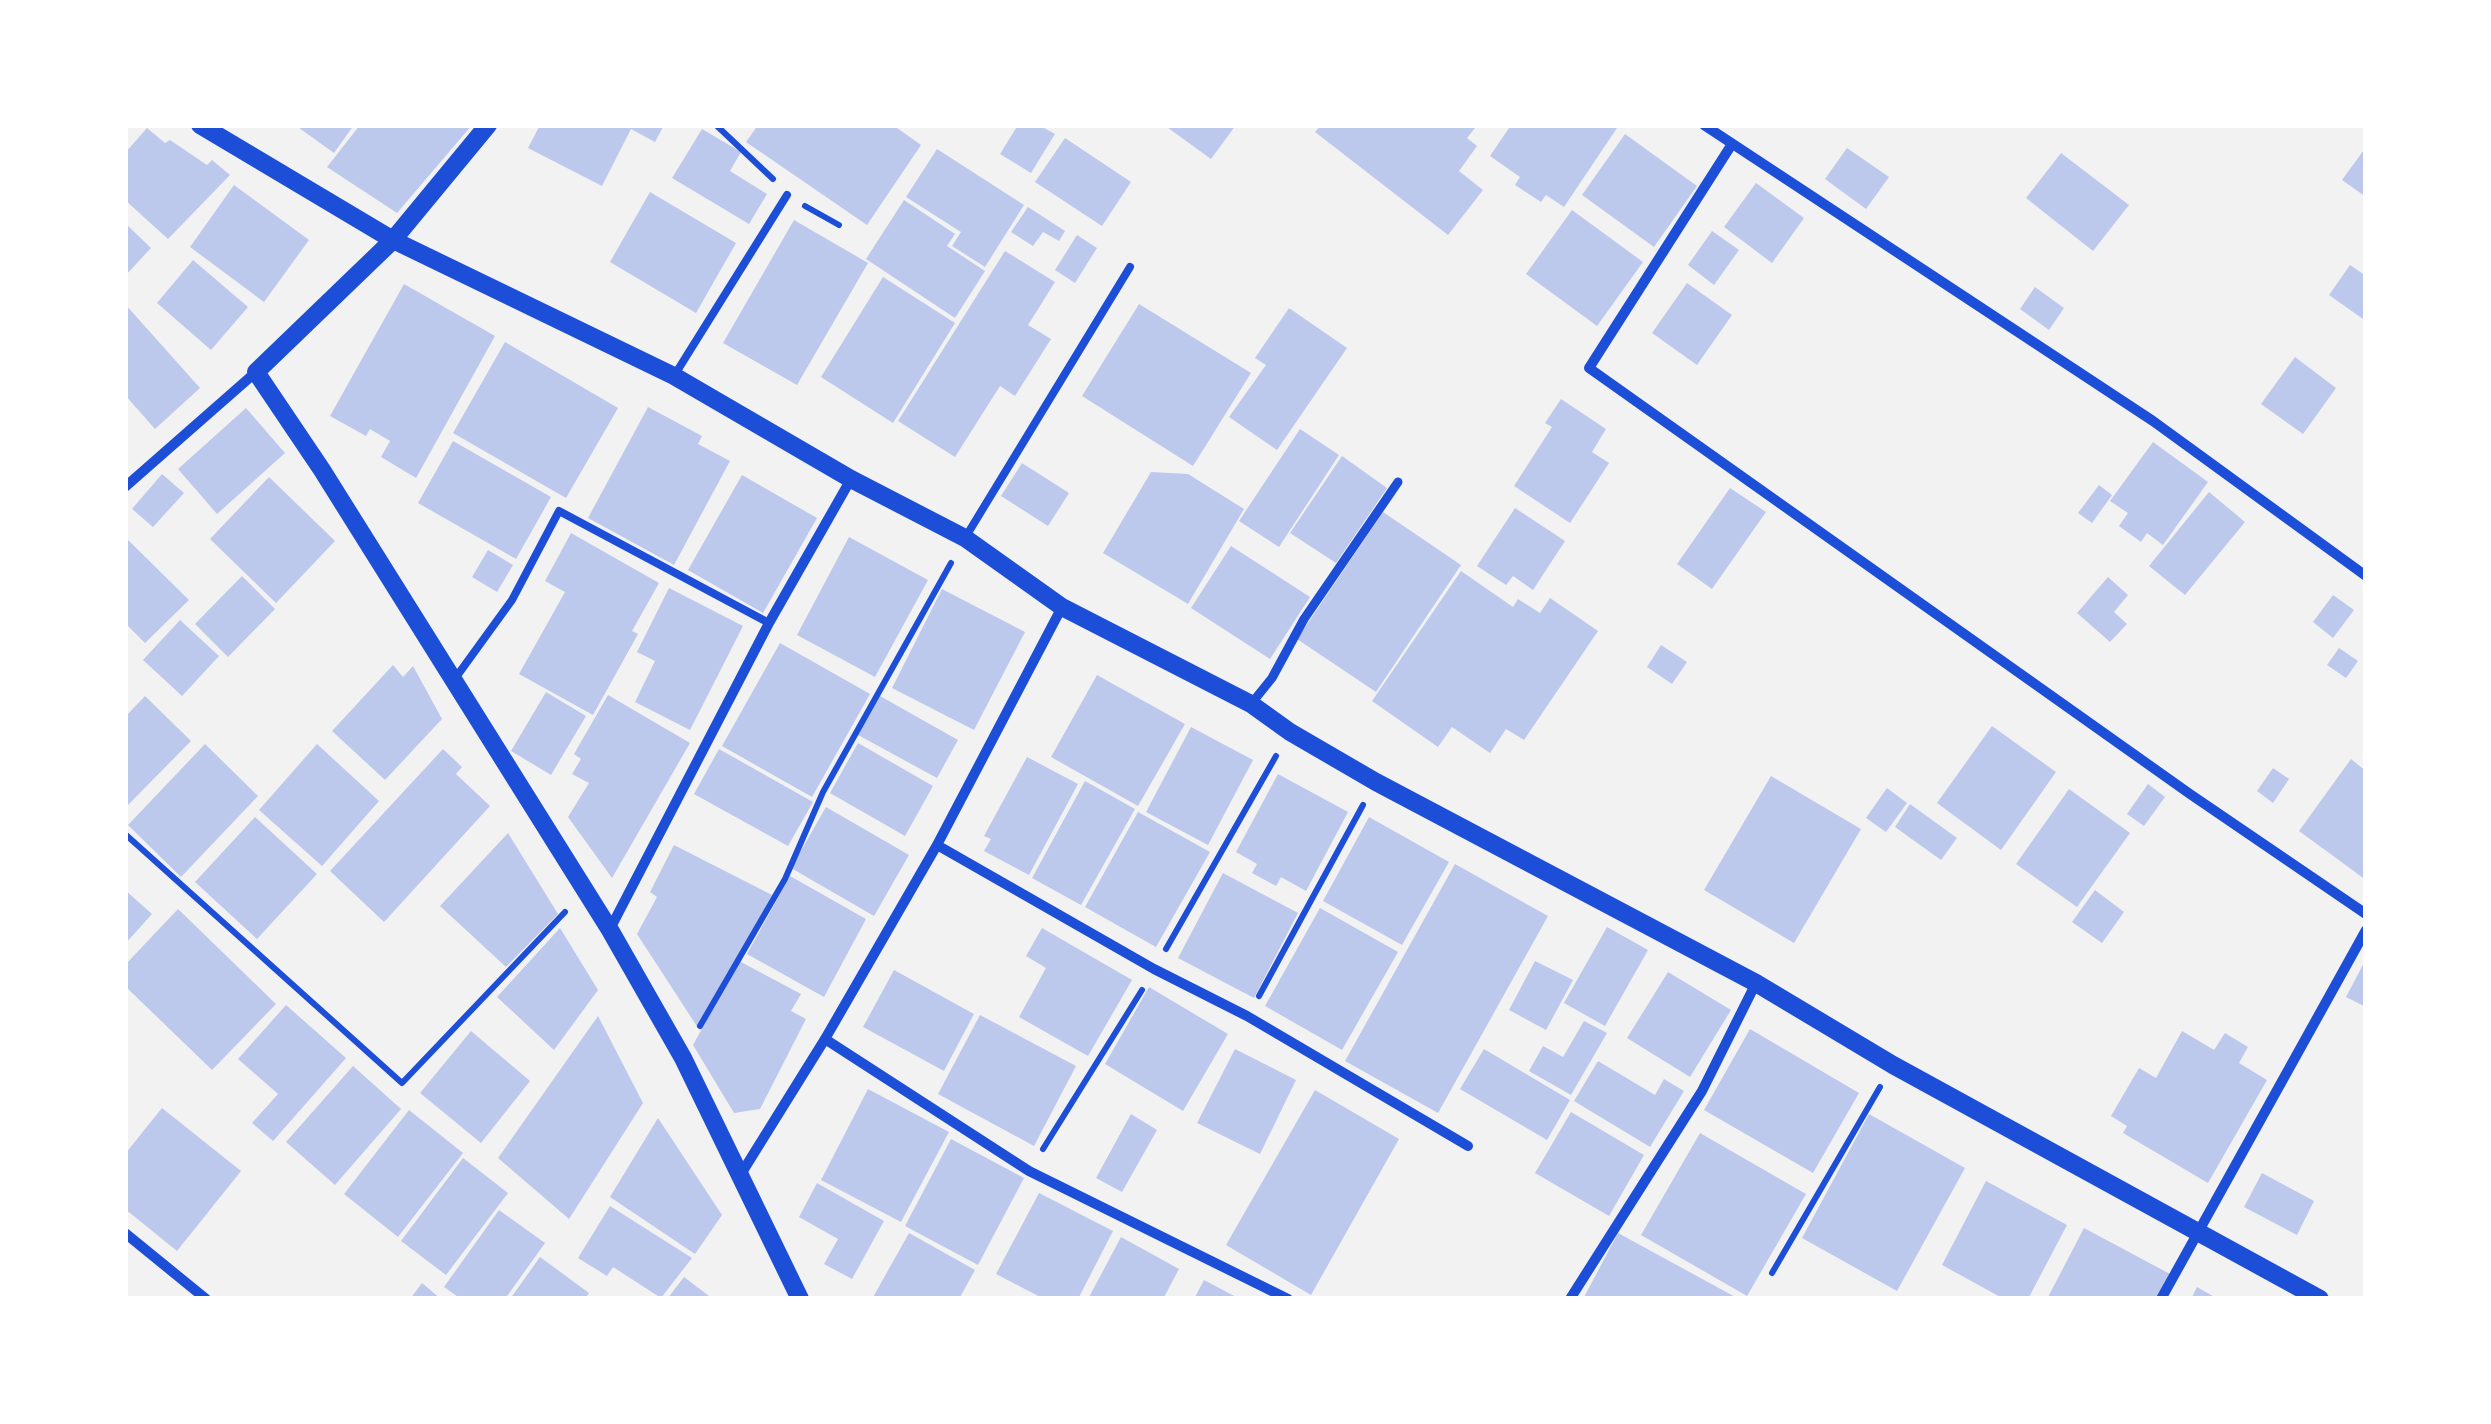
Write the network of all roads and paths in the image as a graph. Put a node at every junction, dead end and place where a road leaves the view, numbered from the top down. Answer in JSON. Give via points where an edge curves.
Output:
{"nodes":[{"id":1,"x":200,"y":125,"type":"edge"},
{"id":2,"x":488,"y":125,"type":"edge"},
{"id":3,"x":1704,"y":125,"type":"edge"},
{"id":4,"x":1732,"y":144,"type":"junction"},
{"id":5,"x":787,"y":195,"type":"dead end"},
{"id":6,"x":393,"y":240,"type":"junction"},
{"id":7,"x":1130,"y":267,"type":"dead end"},
{"id":8,"x":256,"y":372,"type":"junction"},
{"id":9,"x":674,"y":376,"type":"junction"},
{"id":10,"x":851,"y":480,"type":"junction"},
{"id":11,"x":1398,"y":482,"type":"dead end"},
{"id":12,"x":125,"y":487,"type":"edge"},
{"id":13,"x":964,"y":538,"type":"junction"},
{"id":14,"x":2366,"y":576,"type":"edge"},
{"id":15,"x":1062,"y":607,"type":"junction"},
{"id":16,"x":769,"y":623,"type":"junction"},
{"id":17,"x":454,"y":680,"type":"junction"},
{"id":18,"x":1251,"y":704,"type":"junction"},
{"id":19,"x":1376,"y":782,"type":"junction"},
{"id":20,"x":125,"y":834,"type":"edge"},
{"id":21,"x":937,"y":845,"type":"junction"},
{"id":22,"x":585,"y":890,"type":"junction"},
{"id":23,"x":2366,"y":914,"type":"edge"},
{"id":24,"x":610,"y":930,"type":"junction"},
{"id":25,"x":2366,"y":930,"type":"edge"},
{"id":26,"x":1756,"y":984,"type":"junction"},
{"id":27,"x":1247,"y":1016,"type":"junction"},
{"id":28,"x":825,"y":1040,"type":"junction"},
{"id":29,"x":683,"y":1058,"type":"junction"},
{"id":30,"x":1893,"y":1065,"type":"junction"},
{"id":31,"x":1468,"y":1146,"type":"dead end"},
{"id":32,"x":741,"y":1174,"type":"junction"},
{"id":33,"x":125,"y":1232,"type":"edge"},
{"id":34,"x":2198,"y":1234,"type":"junction"},
{"id":35,"x":1772,"y":1273,"type":"dead end"},
{"id":36,"x":2308,"y":1296,"type":"edge"},
{"id":37,"x":206,"y":1299,"type":"edge"},
{"id":38,"x":800,"y":1299,"type":"edge"},
{"id":39,"x":1288,"y":1299,"type":"edge"},
{"id":40,"x":1570,"y":1299,"type":"edge"},
{"id":41,"x":2161,"y":1299,"type":"edge"}],
"edges":[{"from":1,"to":6,"type":"street"},
{"from":2,"to":6,"type":"street"},
{"from":3,"to":4,"type":"street"},
{"from":4,"to":14,"type":"street","via":[[2153,421]]},
{"from":4,"to":23,"type":"street","via":[[1590,368]]},
{"from":5,"to":9,"type":"lane"},
{"from":6,"to":8,"type":"street"},
{"from":6,"to":9,"type":"street"},
{"from":7,"to":13,"type":"lane"},
{"from":8,"to":12,"type":"street"},
{"from":8,"to":17,"type":"street"},
{"from":9,"to":10,"type":"street"},
{"from":10,"to":13,"type":"street"},
{"from":10,"to":16,"type":"street"},
{"from":11,"to":18,"type":"street"},
{"from":13,"to":15,"type":"street"},
{"from":13,"to":29,"type":"path"},
{"from":15,"to":18,"type":"street"},
{"from":15,"to":21,"type":"street"},
{"from":16,"to":17,"type":"lane","via":[[559,511],[512,600]]},
{"from":16,"to":24,"type":"street"},
{"from":17,"to":22,"type":"street"},
{"from":18,"to":19,"type":"street"},
{"from":19,"to":26,"type":"street"},
{"from":19,"to":27,"type":"path"},
{"from":20,"to":22,"type":"path","via":[[402,1083]]},
{"from":21,"to":27,"type":"street"},
{"from":21,"to":28,"type":"street"},
{"from":22,"to":24,"type":"street"},
{"from":24,"to":29,"type":"street"},
{"from":25,"to":34,"type":"street"},
{"from":26,"to":30,"type":"street"},
{"from":26,"to":40,"type":"street","via":[[1702,1091]]},
{"from":27,"to":31,"type":"street"},
{"from":28,"to":32,"type":"street"},
{"from":28,"to":39,"type":"street","via":[[1029,1172]]},
{"from":29,"to":32,"type":"street"},
{"from":30,"to":34,"type":"street"},
{"from":30,"to":35,"type":"path"},
{"from":32,"to":38,"type":"street"},
{"from":33,"to":37,"type":"street"},
{"from":34,"to":36,"type":"street"},
{"from":34,"to":41,"type":"street"}]}
